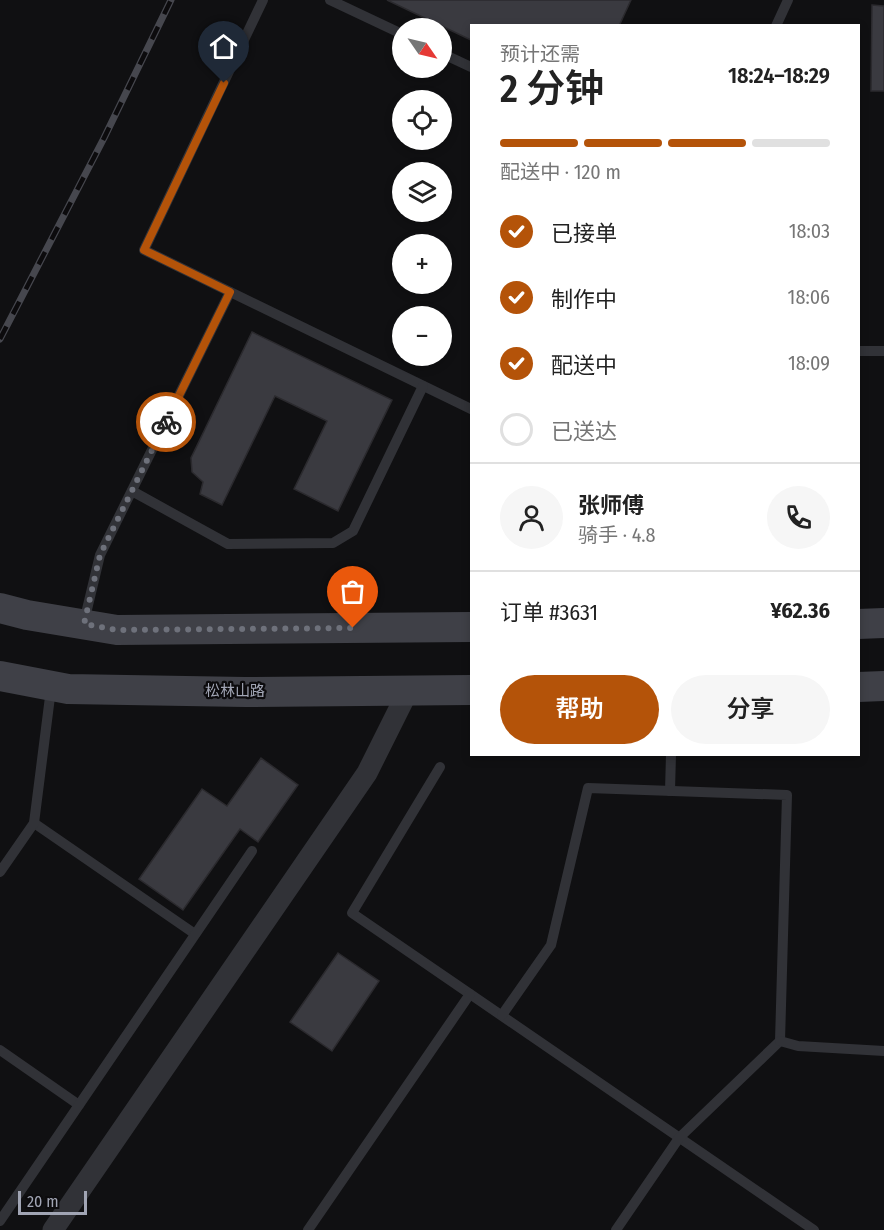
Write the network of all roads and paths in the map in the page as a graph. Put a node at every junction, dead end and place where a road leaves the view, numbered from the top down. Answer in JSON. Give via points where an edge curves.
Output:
{"nodes":[{"id":1,"x":263,"y":0,"type":"edge"},
{"id":2,"x":330,"y":0,"type":"edge"},
{"id":3,"x":788,"y":0,"type":"edge"},
{"id":4,"x":777,"y":24,"type":"edge"},
{"id":5,"x":392,"y":29,"type":"edge"},
{"id":6,"x":452,"y":58,"type":"edge"},
{"id":7,"x":470,"y":67,"type":"edge"},
{"id":8,"x":230,"y":292,"type":"junction"},
{"id":9,"x":860,"y":351,"type":"edge"},
{"id":10,"x":884,"y":351,"type":"edge"},
{"id":11,"x":423,"y":386,"type":"junction"},
{"id":12,"x":470,"y":409,"type":"edge"},
{"id":13,"x":132,"y":491,"type":"junction"},
{"id":14,"x":0,"y":608,"type":"edge"},
{"id":15,"x":884,"y":623,"type":"edge"},
{"id":16,"x":84,"y":624,"type":"junction"},
{"id":17,"x":860,"y":624,"type":"edge"},
{"id":18,"x":470,"y":627,"type":"edge"},
{"id":19,"x":0,"y":676,"type":"edge"},
{"id":20,"x":51,"y":685,"type":"junction"},
{"id":21,"x":884,"y":686,"type":"edge"},
{"id":22,"x":860,"y":687,"type":"edge"},
{"id":23,"x":470,"y":690,"type":"edge"},
{"id":24,"x":408,"y":691,"type":"junction"},
{"id":25,"x":671,"y":756,"type":"edge"},
{"id":26,"x":440,"y":768,"type":"dead end"},
{"id":27,"x":670,"y":791,"type":"junction"},
{"id":28,"x":34,"y":823,"type":"junction"},
{"id":29,"x":252,"y":851,"type":"dead end"},
{"id":30,"x":0,"y":872,"type":"edge"},
{"id":31,"x":195,"y":934,"type":"junction"},
{"id":32,"x":470,"y":994,"type":"junction"},
{"id":33,"x":502,"y":1015,"type":"junction"},
{"id":34,"x":780,"y":1041,"type":"junction"},
{"id":35,"x":0,"y":1050,"type":"edge"},
{"id":36,"x":884,"y":1051,"type":"edge"},
{"id":37,"x":79,"y":1105,"type":"junction"},
{"id":38,"x":679,"y":1138,"type":"junction"},
{"id":39,"x":0,"y":1221,"type":"edge"},
{"id":40,"x":53,"y":1230,"type":"edge"},
{"id":41,"x":308,"y":1230,"type":"edge"},
{"id":42,"x":616,"y":1230,"type":"edge"},
{"id":43,"x":814,"y":1230,"type":"edge"}],
"edges":[{"from":1,"to":8,"type":"lane","via":[[144,250]]},
{"from":2,"to":5,"type":"lane"},
{"from":3,"to":4,"type":"lane"},
{"from":6,"to":7,"type":"lane"},
{"from":8,"to":11,"type":"lane"},
{"from":8,"to":13,"type":"lane"},
{"from":9,"to":10,"type":"lane"},
{"from":11,"to":12,"type":"lane"},
{"from":11,"to":13,"type":"lane","via":[[353,531],[333,543],[228,544]]},
{"from":13,"to":16,"type":"lane","via":[[100,555]]},
{"from":14,"to":16,"type":"street"},
{"from":15,"to":17,"type":"street"},
{"from":16,"to":18,"type":"street","via":[[117,630]]},
{"from":19,"to":20,"type":"street","name":"松林山路"},
{"from":20,"to":24,"type":"street","name":"松林山路","via":[[68,689],[245,692]]},
{"from":20,"to":28,"type":"lane"},
{"from":21,"to":22,"type":"street"},
{"from":23,"to":24,"type":"street","name":"松林山路"},
{"from":24,"to":40,"type":"street","via":[[367,773]]},
{"from":25,"to":27,"type":"lane"},
{"from":26,"to":32,"type":"lane","via":[[352,913]]},
{"from":27,"to":33,"type":"lane","via":[[588,788],[551,945]]},
{"from":27,"to":34,"type":"lane","via":[[787,795]]},
{"from":28,"to":30,"type":"lane"},
{"from":28,"to":31,"type":"lane"},
{"from":29,"to":31,"type":"lane"},
{"from":31,"to":37,"type":"lane"},
{"from":32,"to":33,"type":"lane"},
{"from":32,"to":41,"type":"lane"},
{"from":33,"to":38,"type":"lane"},
{"from":34,"to":36,"type":"lane","via":[[798,1046]]},
{"from":34,"to":38,"type":"lane"},
{"from":35,"to":37,"type":"lane"},
{"from":37,"to":39,"type":"lane"},
{"from":38,"to":42,"type":"lane"},
{"from":38,"to":43,"type":"lane"}]}
